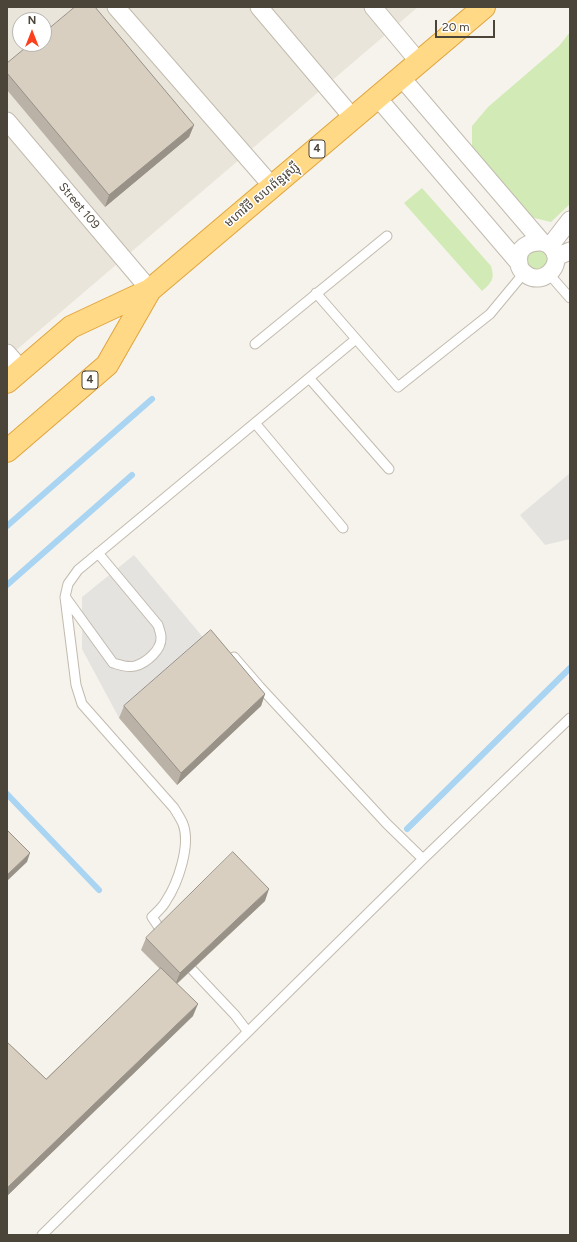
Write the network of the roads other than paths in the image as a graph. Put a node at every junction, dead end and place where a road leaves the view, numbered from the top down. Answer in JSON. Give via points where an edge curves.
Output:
{"nodes":[{"id":1,"x":116,"y":7,"type":"edge"},
{"id":2,"x":259,"y":7,"type":"edge"},
{"id":3,"x":373,"y":7,"type":"edge"},
{"id":4,"x":484,"y":7,"type":"edge"},
{"id":5,"x":419,"y":62,"type":"junction"},
{"id":6,"x":401,"y":77,"type":"junction"},
{"id":7,"x":377,"y":97,"type":"junction"},
{"id":8,"x":353,"y":118,"type":"junction"},
{"id":9,"x":7,"y":121,"type":"edge"},
{"id":10,"x":272,"y":186,"type":"junction"},
{"id":11,"x":570,"y":220,"type":"edge"},
{"id":12,"x":387,"y":236,"type":"dead end"},
{"id":13,"x":555,"y":249,"type":"edge"},
{"id":14,"x":521,"y":267,"type":"junction"},
{"id":15,"x":549,"y":274,"type":"junction"},
{"id":16,"x":150,"y":290,"type":"junction"},
{"id":17,"x":316,"y":294,"type":"junction"},
{"id":18,"x":570,"y":298,"type":"edge"},
{"id":19,"x":356,"y":339,"type":"junction"},
{"id":20,"x":255,"y":344,"type":"dead end"},
{"id":21,"x":7,"y":353,"type":"edge"},
{"id":22,"x":14,"y":376,"type":"edge"},
{"id":23,"x":310,"y":379,"type":"junction"},
{"id":24,"x":255,"y":423,"type":"junction"},
{"id":25,"x":7,"y":451,"type":"edge"},
{"id":26,"x":389,"y":469,"type":"dead end"},
{"id":27,"x":343,"y":528,"type":"dead end"},
{"id":28,"x":98,"y":553,"type":"junction"},
{"id":29,"x":65,"y":597,"type":"junction"},
{"id":30,"x":232,"y":655,"type":"edge"},
{"id":31,"x":570,"y":718,"type":"edge"},
{"id":32,"x":423,"y":859,"type":"junction"},
{"id":33,"x":169,"y":942,"type":"edge"},
{"id":34,"x":177,"y":954,"type":"edge"},
{"id":35,"x":248,"y":1032,"type":"junction"},
{"id":36,"x":42,"y":1235,"type":"edge"}],
"edges":[{"from":1,"to":10,"type":"street"},
{"from":2,"to":8,"type":"street"},
{"from":3,"to":5,"type":"street"},
{"from":4,"to":5,"type":"highway","name":"មហាវិថី សហព័ន្ធរុស្ស៊ី","number":"4"},
{"from":5,"to":6,"type":"highway","name":"មហាវិថី សហព័ន្ធរុស្ស៊ី","number":"4"},
{"from":6,"to":7,"type":"highway","name":"មហាវិថី សហព័ន្ធរុស្ស៊ី","number":"4"},
{"from":6,"to":13,"type":"street"},
{"from":7,"to":8,"type":"highway","name":"មហាវិថី សហព័ន្ធរុស្ស៊ី","number":"4"},
{"from":7,"to":14,"type":"street"},
{"from":8,"to":10,"type":"highway","name":"មហាវិថី សហព័ន្ធរុស្ស៊ី","number":"4"},
{"from":9,"to":16,"type":"street","name":"Street 109"},
{"from":10,"to":16,"type":"highway","name":"មហាវិថី សហព័ន្ធរុស្ស៊ី","number":"4"},
{"from":11,"to":13,"type":"street"},
{"from":12,"to":17,"type":"lane"},
{"from":13,"to":14,"type":"street","via":[[535,241],[525,245],[519,255]]},
{"from":13,"to":15,"type":"street","via":[[556,263],[554,270]]},
{"from":14,"to":15,"type":"street","via":[[535,279]]},
{"from":14,"to":19,"type":"lane","via":[[490,314],[398,387]]},
{"from":15,"to":18,"type":"lane"},
{"from":16,"to":22,"type":"highway","name":"មហាវិថី សហព័ន្ធរុស្ស៊ី","number":"4","via":[[71,327]]},
{"from":16,"to":25,"type":"highway","name":"មហាវិថី សហព័ន្ធរុស្ស៊ី","number":"4","via":[[107,365]]},
{"from":17,"to":19,"type":"lane"},
{"from":17,"to":20,"type":"lane"},
{"from":19,"to":23,"type":"lane"},
{"from":21,"to":22,"type":"street"},
{"from":23,"to":24,"type":"lane"},
{"from":23,"to":26,"type":"lane"},
{"from":24,"to":27,"type":"lane"},
{"from":24,"to":28,"type":"lane"},
{"from":28,"to":29,"type":"lane","via":[[78,570],[68,584]]},
{"from":28,"to":29,"type":"lane","via":[[158,625],[161,638],[159,648],[151,657],[135,666],[123,667],[114,663]]},
{"from":29,"to":33,"type":"lane","via":[[76,685],[82,704],[174,808],[183,824],[185,852],[178,877],[166,901],[152,917]]},
{"from":30,"to":32,"type":"lane","via":[[387,824]]},
{"from":31,"to":32,"type":"lane"},
{"from":32,"to":35,"type":"lane"},
{"from":34,"to":35,"type":"lane"},
{"from":35,"to":36,"type":"lane"}]}
